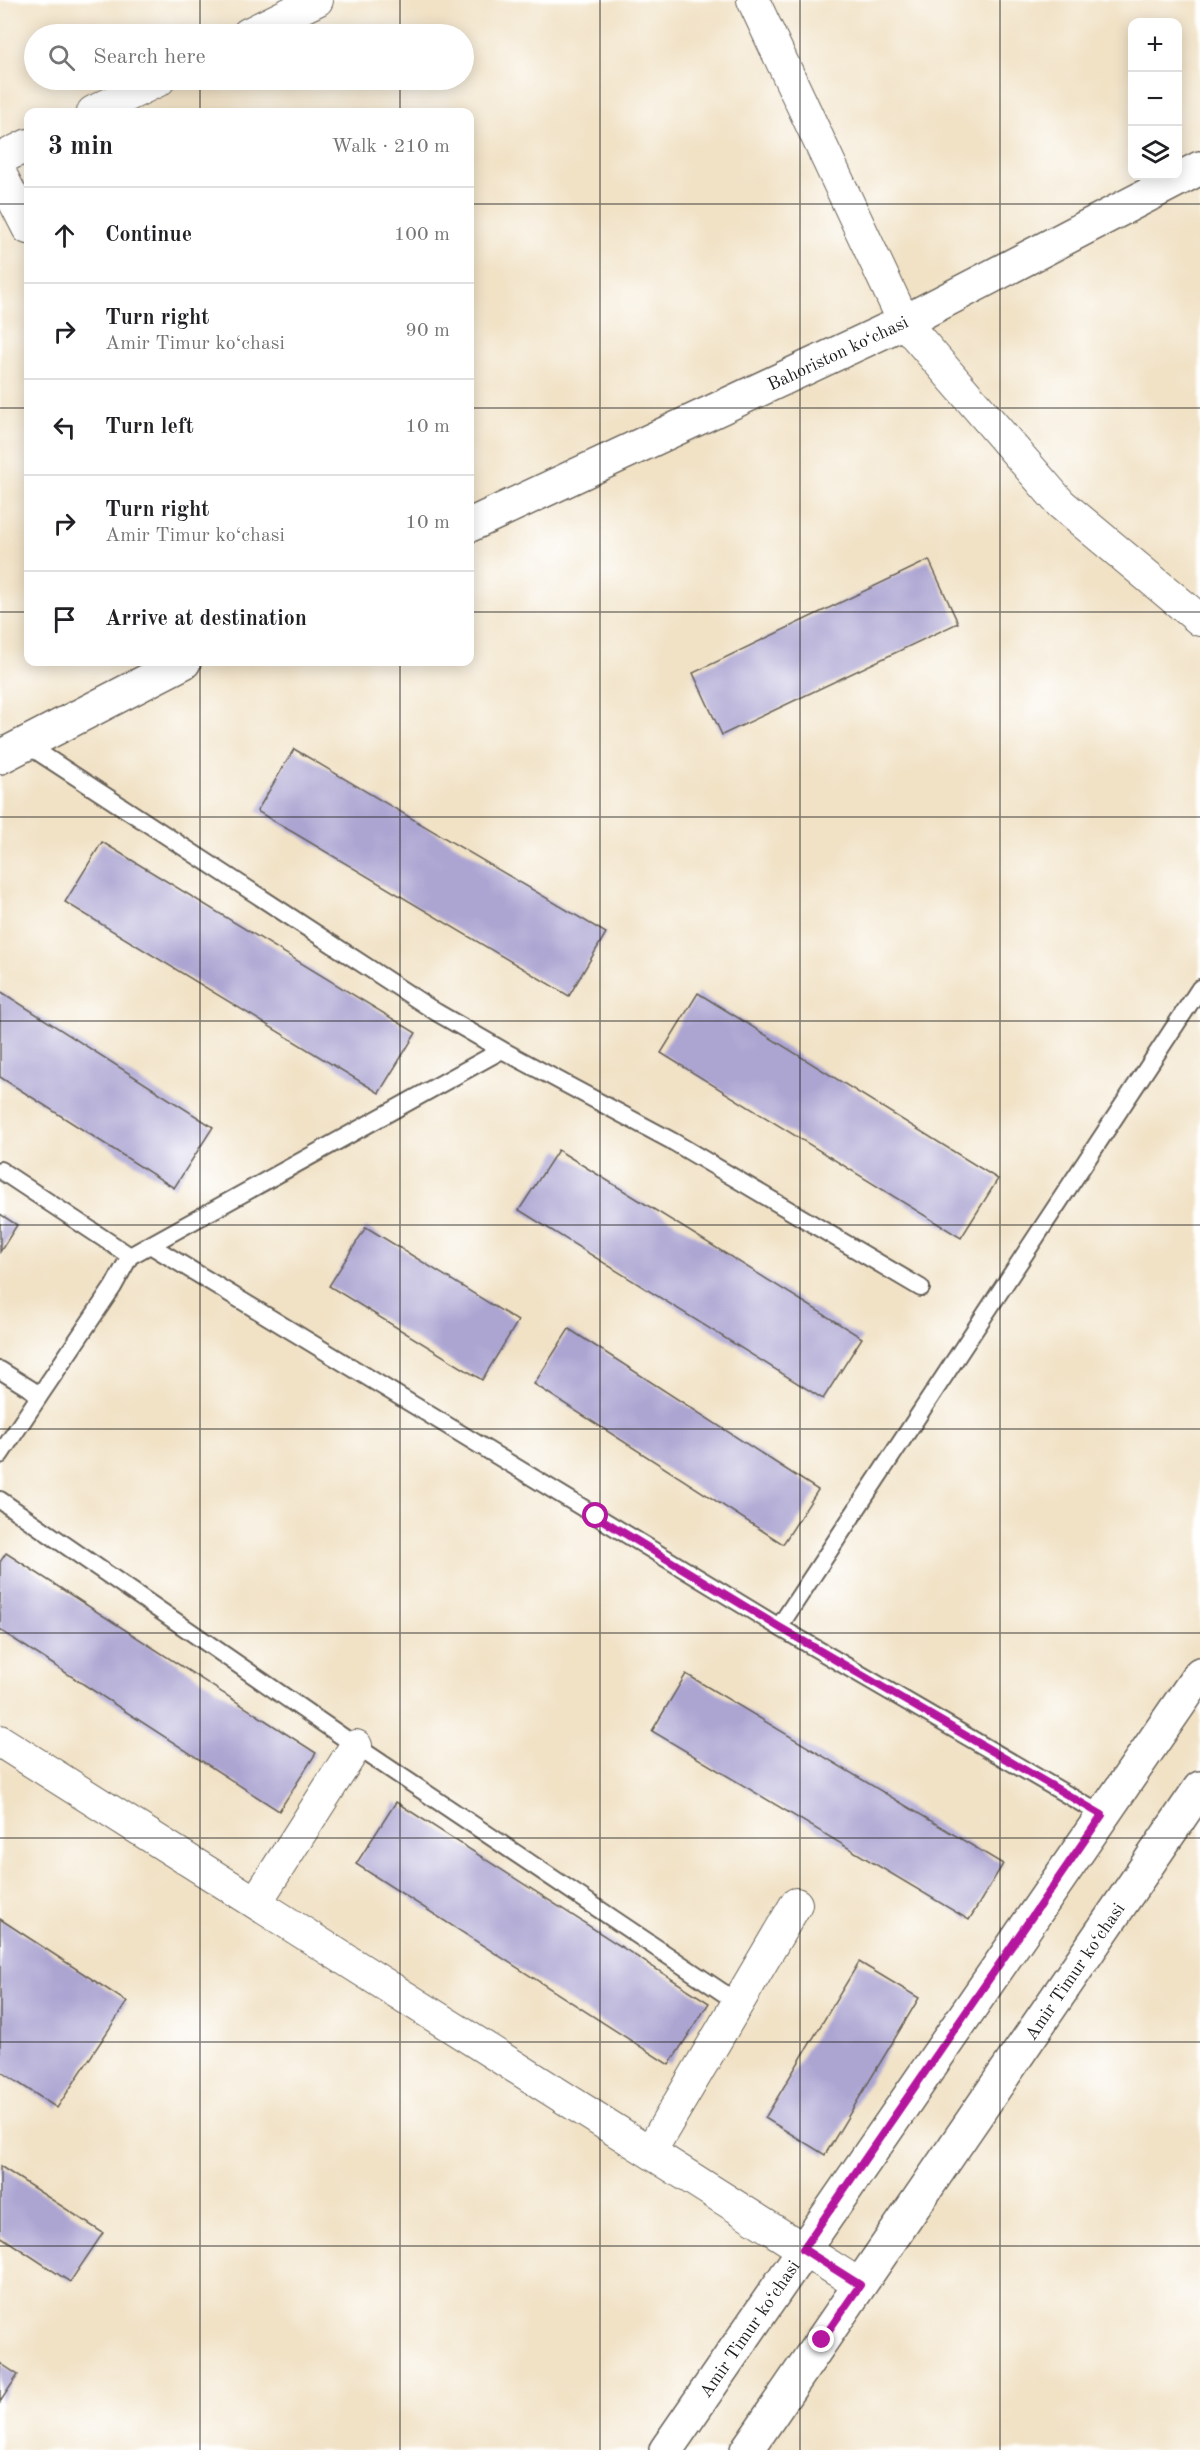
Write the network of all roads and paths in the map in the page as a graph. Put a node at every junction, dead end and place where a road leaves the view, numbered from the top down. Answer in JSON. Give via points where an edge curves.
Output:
{"nodes":[{"id":1,"x":753,"y":0,"type":"edge"},
{"id":2,"x":302,"y":4,"type":"edge"},
{"id":3,"x":266,"y":24,"type":"edge"},
{"id":4,"x":138,"y":90,"type":"edge"},
{"id":5,"x":101,"y":108,"type":"edge"},
{"id":6,"x":24,"y":147,"type":"edge"},
{"id":7,"x":0,"y":159,"type":"edge"},
{"id":8,"x":1200,"y":168,"type":"edge"},
{"id":9,"x":0,"y":172,"type":"edge"},
{"id":10,"x":24,"y":220,"type":"edge"},
{"id":11,"x":904,"y":322,"type":"junction"},
{"id":12,"x":474,"y":523,"type":"edge"},
{"id":13,"x":1200,"y":620,"type":"edge"},
{"id":14,"x":176,"y":666,"type":"edge"},
{"id":15,"x":13,"y":750,"type":"edge"},
{"id":16,"x":1200,"y":988,"type":"edge"},
{"id":17,"x":502,"y":1050,"type":"junction"},
{"id":18,"x":0,"y":1170,"type":"edge"},
{"id":19,"x":150,"y":1245,"type":"junction"},
{"id":20,"x":130,"y":1256,"type":"junction"},
{"id":21,"x":921,"y":1288,"type":"dead end"},
{"id":22,"x":0,"y":1370,"type":"edge"},
{"id":23,"x":40,"y":1395,"type":"junction"},
{"id":24,"x":0,"y":1455,"type":"edge"},
{"id":25,"x":0,"y":1500,"type":"edge"},
{"id":26,"x":779,"y":1627,"type":"junction"},
{"id":27,"x":1200,"y":1674,"type":"edge"},
{"id":28,"x":0,"y":1741,"type":"edge"},
{"id":29,"x":356,"y":1746,"type":"junction"},
{"id":30,"x":1200,"y":1788,"type":"edge"},
{"id":31,"x":1102,"y":1815,"type":"junction"},
{"id":32,"x":256,"y":1902,"type":"junction"},
{"id":33,"x":796,"y":1904,"type":"dead end"},
{"id":34,"x":737,"y":2002,"type":"junction"},
{"id":35,"x":650,"y":2152,"type":"junction"},
{"id":36,"x":803,"y":2249,"type":"junction"},
{"id":37,"x":860,"y":2285,"type":"junction"},
{"id":38,"x":666,"y":2450,"type":"edge"},
{"id":39,"x":747,"y":2450,"type":"edge"}],
"edges":[{"from":1,"to":11,"type":"street"},
{"from":2,"to":3,"type":"street"},
{"from":4,"to":5,"type":"street"},
{"from":6,"to":7,"type":"street"},
{"from":8,"to":11,"type":"street","name":"Bahoriston ko‘chasi"},
{"from":9,"to":10,"type":"street"},
{"from":11,"to":12,"type":"street","name":"Bahoriston ko‘chasi"},
{"from":11,"to":13,"type":"street","via":[[1061,504]]},
{"from":14,"to":15,"type":"street"},
{"from":15,"to":17,"type":"lane"},
{"from":16,"to":26,"type":"lane"},
{"from":17,"to":19,"type":"lane"},
{"from":17,"to":21,"type":"lane","via":[[672,1141]]},
{"from":18,"to":20,"type":"lane"},
{"from":19,"to":20,"type":"lane"},
{"from":19,"to":26,"type":"lane"},
{"from":20,"to":23,"type":"lane"},
{"from":22,"to":23,"type":"lane"},
{"from":23,"to":24,"type":"lane"},
{"from":25,"to":29,"type":"lane"},
{"from":26,"to":31,"type":"lane"},
{"from":27,"to":31,"type":"street","name":"Amir Timur ko‘chasi"},
{"from":28,"to":32,"type":"street"},
{"from":29,"to":32,"type":"street"},
{"from":29,"to":34,"type":"lane"},
{"from":30,"to":37,"type":"street","name":"Amir Timur ko‘chasi"},
{"from":31,"to":36,"type":"street","name":"Amir Timur ko‘chasi"},
{"from":32,"to":35,"type":"street"},
{"from":33,"to":34,"type":"street"},
{"from":34,"to":35,"type":"street"},
{"from":35,"to":36,"type":"street"},
{"from":36,"to":37,"type":"street"},
{"from":36,"to":38,"type":"street","name":"Amir Timur ko‘chasi"},
{"from":37,"to":39,"type":"street","name":"Amir Timur ko‘chasi"}]}
